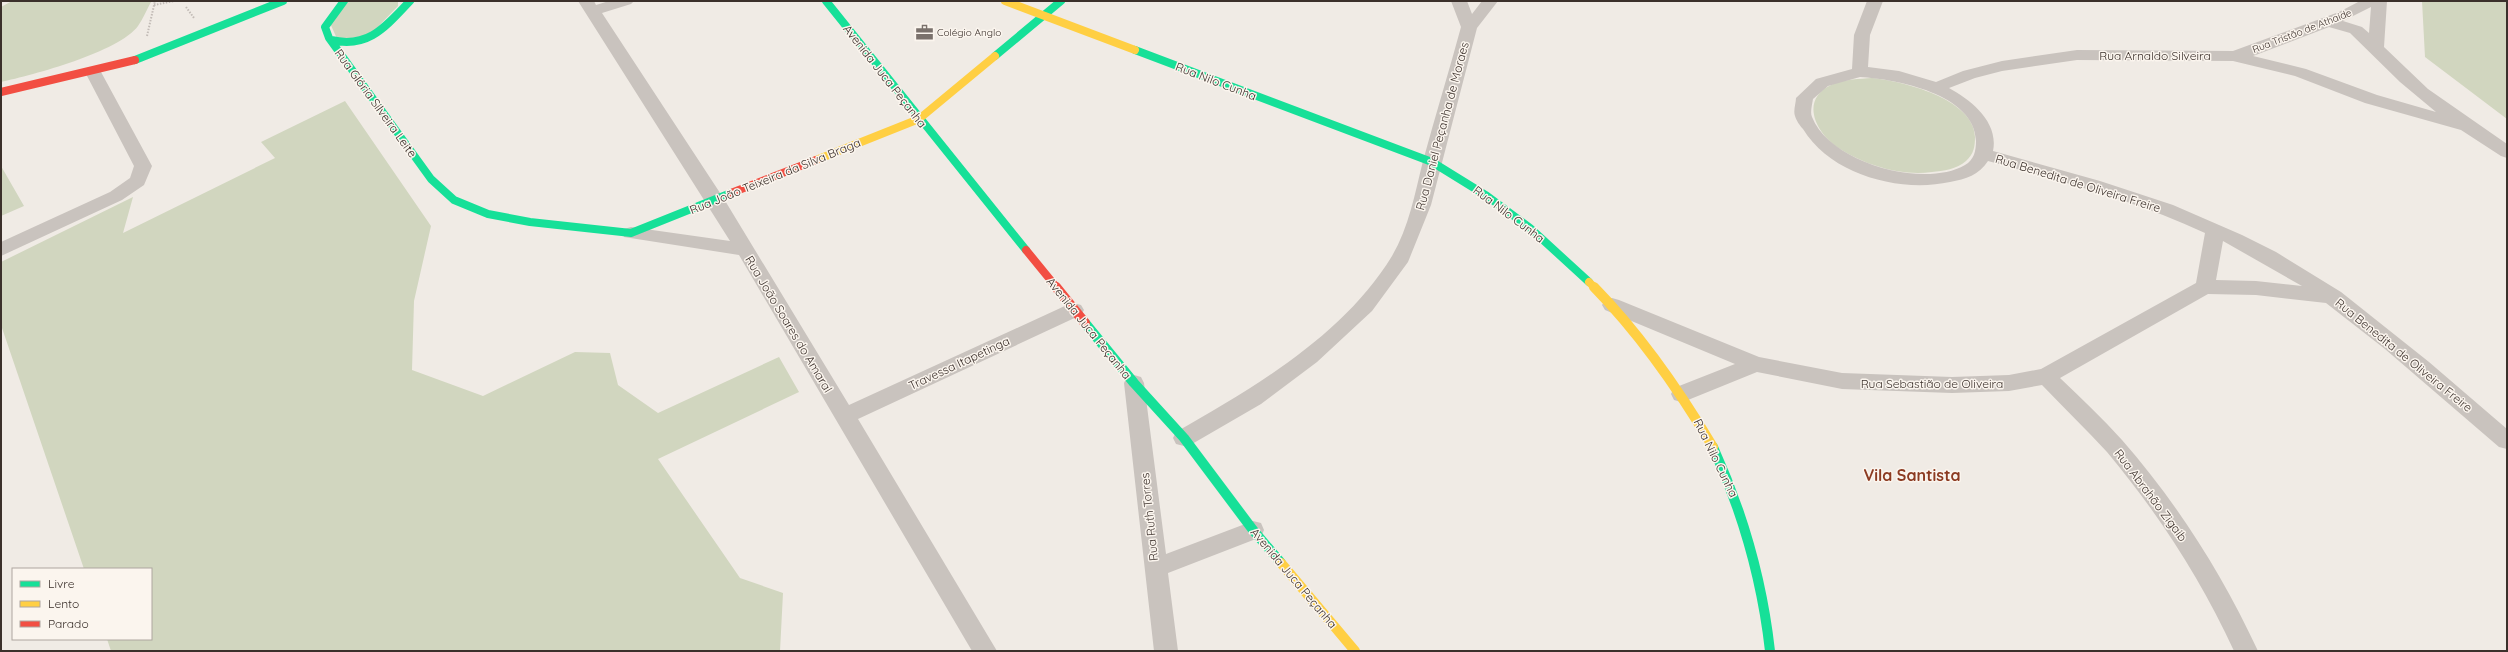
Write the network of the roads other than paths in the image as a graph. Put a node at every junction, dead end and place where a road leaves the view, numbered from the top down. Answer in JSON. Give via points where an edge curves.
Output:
{"nodes":[{"id":1,"x":283,"y":1,"type":"edge"},
{"id":2,"x":410,"y":1,"type":"edge"},
{"id":3,"x":626,"y":1,"type":"edge"},
{"id":4,"x":826,"y":1,"type":"edge"},
{"id":5,"x":1004,"y":1,"type":"edge"},
{"id":6,"x":1061,"y":1,"type":"edge"},
{"id":7,"x":1459,"y":1,"type":"edge"},
{"id":8,"x":1490,"y":1,"type":"edge"},
{"id":9,"x":1875,"y":1,"type":"edge"},
{"id":10,"x":2369,"y":1,"type":"edge"},
{"id":11,"x":2379,"y":1,"type":"edge"},
{"id":12,"x":345,"y":2,"type":"edge"},
{"id":13,"x":403,"y":5,"type":"edge"},
{"id":14,"x":589,"y":6,"type":"edge"},
{"id":15,"x":1041,"y":15,"type":"junction"},
{"id":16,"x":2327,"y":21,"type":"junction"},
{"id":17,"x":1469,"y":27,"type":"junction"},
{"id":18,"x":331,"y":40,"type":"junction"},
{"id":19,"x":2278,"y":42,"type":"junction"},
{"id":20,"x":2376,"y":48,"type":"junction"},
{"id":21,"x":2233,"y":56,"type":"junction"},
{"id":22,"x":93,"y":72,"type":"junction"},
{"id":23,"x":1860,"y":72,"type":"junction"},
{"id":24,"x":2300,"y":72,"type":"junction"},
{"id":25,"x":1936,"y":88,"type":"junction"},
{"id":26,"x":1,"y":92,"type":"edge"},
{"id":27,"x":2371,"y":99,"type":"junction"},
{"id":28,"x":2428,"y":100,"type":"junction"},
{"id":29,"x":919,"y":119,"type":"junction"},
{"id":30,"x":2464,"y":125,"type":"junction"},
{"id":31,"x":2507,"y":152,"type":"edge"},
{"id":32,"x":1985,"y":154,"type":"junction"},
{"id":33,"x":1432,"y":162,"type":"junction"},
{"id":34,"x":716,"y":199,"type":"junction"},
{"id":35,"x":2214,"y":231,"type":"junction"},
{"id":36,"x":631,"y":233,"type":"junction"},
{"id":37,"x":744,"y":249,"type":"junction"},
{"id":38,"x":1,"y":250,"type":"edge"},
{"id":39,"x":2205,"y":287,"type":"junction"},
{"id":40,"x":2334,"y":297,"type":"junction"},
{"id":41,"x":1612,"y":305,"type":"junction"},
{"id":42,"x":1074,"y":310,"type":"junction"},
{"id":43,"x":1756,"y":364,"type":"junction"},
{"id":44,"x":2046,"y":376,"type":"junction"},
{"id":45,"x":1134,"y":383,"type":"junction"},
{"id":46,"x":1681,"y":394,"type":"junction"},
{"id":47,"x":844,"y":416,"type":"junction"},
{"id":48,"x":1184,"y":438,"type":"junction"},
{"id":49,"x":2507,"y":441,"type":"edge"},
{"id":50,"x":1253,"y":530,"type":"junction"},
{"id":51,"x":1155,"y":568,"type":"junction"},
{"id":52,"x":985,"y":651,"type":"edge"},
{"id":53,"x":1166,"y":651,"type":"edge"},
{"id":54,"x":1355,"y":651,"type":"edge"},
{"id":55,"x":1770,"y":651,"type":"edge"},
{"id":56,"x":2246,"y":651,"type":"edge"}],
"edges":[{"from":1,"to":22,"type":"street","via":[[157,53]]},
{"from":2,"to":13,"type":"street"},
{"from":3,"to":14,"type":"street"},
{"from":4,"to":29,"type":"street","name":"Avenida Juca Peçanha"},
{"from":5,"to":15,"type":"street","name":"Rua Nilo Cunha"},
{"from":6,"to":15,"type":"street","name":"Rua João Teixeira da Silva Braga"},
{"from":7,"to":17,"type":"street"},
{"from":8,"to":17,"type":"street","name":"Rua Daniel Peçanha de Moraes"},
{"from":9,"to":23,"type":"street","via":[[1862,30],[1858,53]]},
{"from":10,"to":16,"type":"street","name":"Rua Tristão de Athaide","via":[[2362,7]]},
{"from":11,"to":20,"type":"street"},
{"from":12,"to":18,"type":"street","name":"Rua Glória Silveira Leite","via":[[327,21],[325,27]]},
{"from":13,"to":18,"type":"street","via":[[365,42],[346,46]]},
{"from":14,"to":34,"type":"street","name":"Rua João Soares do Amaral"},
{"from":15,"to":29,"type":"street","name":"Rua João Teixeira da Silva Braga"},
{"from":15,"to":33,"type":"street","name":"Rua Nilo Cunha"},
{"from":16,"to":19,"type":"street","name":"Rua Tristão de Athaide"},
{"from":16,"to":20,"type":"street","via":[[2356,30]]},
{"from":17,"to":33,"type":"street","name":"Rua Daniel Peçanha de Moraes"},
{"from":18,"to":36,"type":"street","name":"Rua Glória Silveira Leite","via":[[431,179],[454,200],[488,214],[530,222]]},
{"from":19,"to":21,"type":"street","name":"Rua Tristão de Athaide"},
{"from":19,"to":24,"type":"street","via":[[2289,61]]},
{"from":20,"to":28,"type":"street","via":[[2400,75]]},
{"from":21,"to":24,"type":"street","name":"Rua Arnaldo Silveira"},
{"from":21,"to":25,"type":"street","name":"Rua Arnaldo Silveira","via":[[2128,54],[2064,57],[2002,66],[1969,74]]},
{"from":22,"to":26,"type":"street"},
{"from":22,"to":38,"type":"street","via":[[143,166],[138,181],[116,196]]},
{"from":23,"to":25,"type":"street","via":[[1891,74]]},
{"from":23,"to":32,"type":"street","via":[[1837,75],[1816,84],[1804,97],[1802,114],[1810,133],[1829,150],[1855,166],[1887,176],[1920,180],[1949,177],[1972,168]]},
{"from":24,"to":27,"type":"street","name":"Rua Arnaldo Silveira"},
{"from":25,"to":32,"type":"street","via":[[1960,102],[1978,119],[1986,137]]},
{"from":27,"to":28,"type":"street","name":"Rua Arnaldo Silveira"},
{"from":27,"to":30,"type":"street","name":"Rua Arnaldo Silveira"},
{"from":28,"to":30,"type":"street"},
{"from":29,"to":34,"type":"street","name":"Rua João Teixeira da Silva Braga"},
{"from":29,"to":42,"type":"street","name":"Avenida Juca Peçanha"},
{"from":30,"to":31,"type":"street"},
{"from":32,"to":35,"type":"street","name":"Rua Benedita de Oliveira Freire","via":[[2153,205]]},
{"from":33,"to":41,"type":"street","name":"Rua Nilo Cunha","via":[[1508,211],[1552,246]]},
{"from":33,"to":48,"type":"street","name":"Rua Daniel Peçanha de Moraes","via":[[1422,205],[1401,257],[1365,306],[1310,357],[1254,398]]},
{"from":34,"to":36,"type":"street","name":"Rua João Teixeira da Silva Braga"},
{"from":34,"to":37,"type":"street","name":"Rua João Soares do Amaral"},
{"from":35,"to":39,"type":"street"},
{"from":35,"to":40,"type":"street","name":"Rua Benedita de Oliveira Freire","via":[[2269,257]]},
{"from":36,"to":37,"type":"street"},
{"from":37,"to":47,"type":"street","name":"Rua João Soares do Amaral"},
{"from":39,"to":40,"type":"street","via":[[2256,288]]},
{"from":39,"to":44,"type":"street","name":"Rua Sebastião de Oliveira"},
{"from":40,"to":49,"type":"street","name":"Rua Benedita de Oliveira Freire","via":[[2368,322]]},
{"from":41,"to":43,"type":"street","name":"Rua Sebastião de Oliveira"},
{"from":41,"to":46,"type":"street","name":"Rua Nilo Cunha"},
{"from":42,"to":45,"type":"street","name":"Avenida Juca Peçanha"},
{"from":42,"to":47,"type":"street","name":"Travessa Itapetinga"},
{"from":43,"to":44,"type":"street","name":"Rua Sebastião de Oliveira","via":[[1842,381],[1903,385],[2009,383]]},
{"from":43,"to":46,"type":"street"},
{"from":44,"to":56,"type":"street","name":"Rua Abrahão Zigaib","via":[[2114,446],[2182,533],[2232,619]]},
{"from":45,"to":48,"type":"street","name":"Avenida Juca Peçanha"},
{"from":45,"to":51,"type":"street","name":"Rua Ruth Torres"},
{"from":46,"to":55,"type":"street","name":"Rua Nilo Cunha","via":[[1701,426],[1732,488],[1752,548],[1764,602]]},
{"from":47,"to":52,"type":"street","name":"Rua João Soares do Amaral"},
{"from":48,"to":50,"type":"street","name":"Avenida Juca Peçanha"},
{"from":50,"to":51,"type":"street"},
{"from":50,"to":54,"type":"street","name":"Avenida Juca Peçanha"},
{"from":51,"to":53,"type":"street","name":"Rua Ruth Torres"}]}
